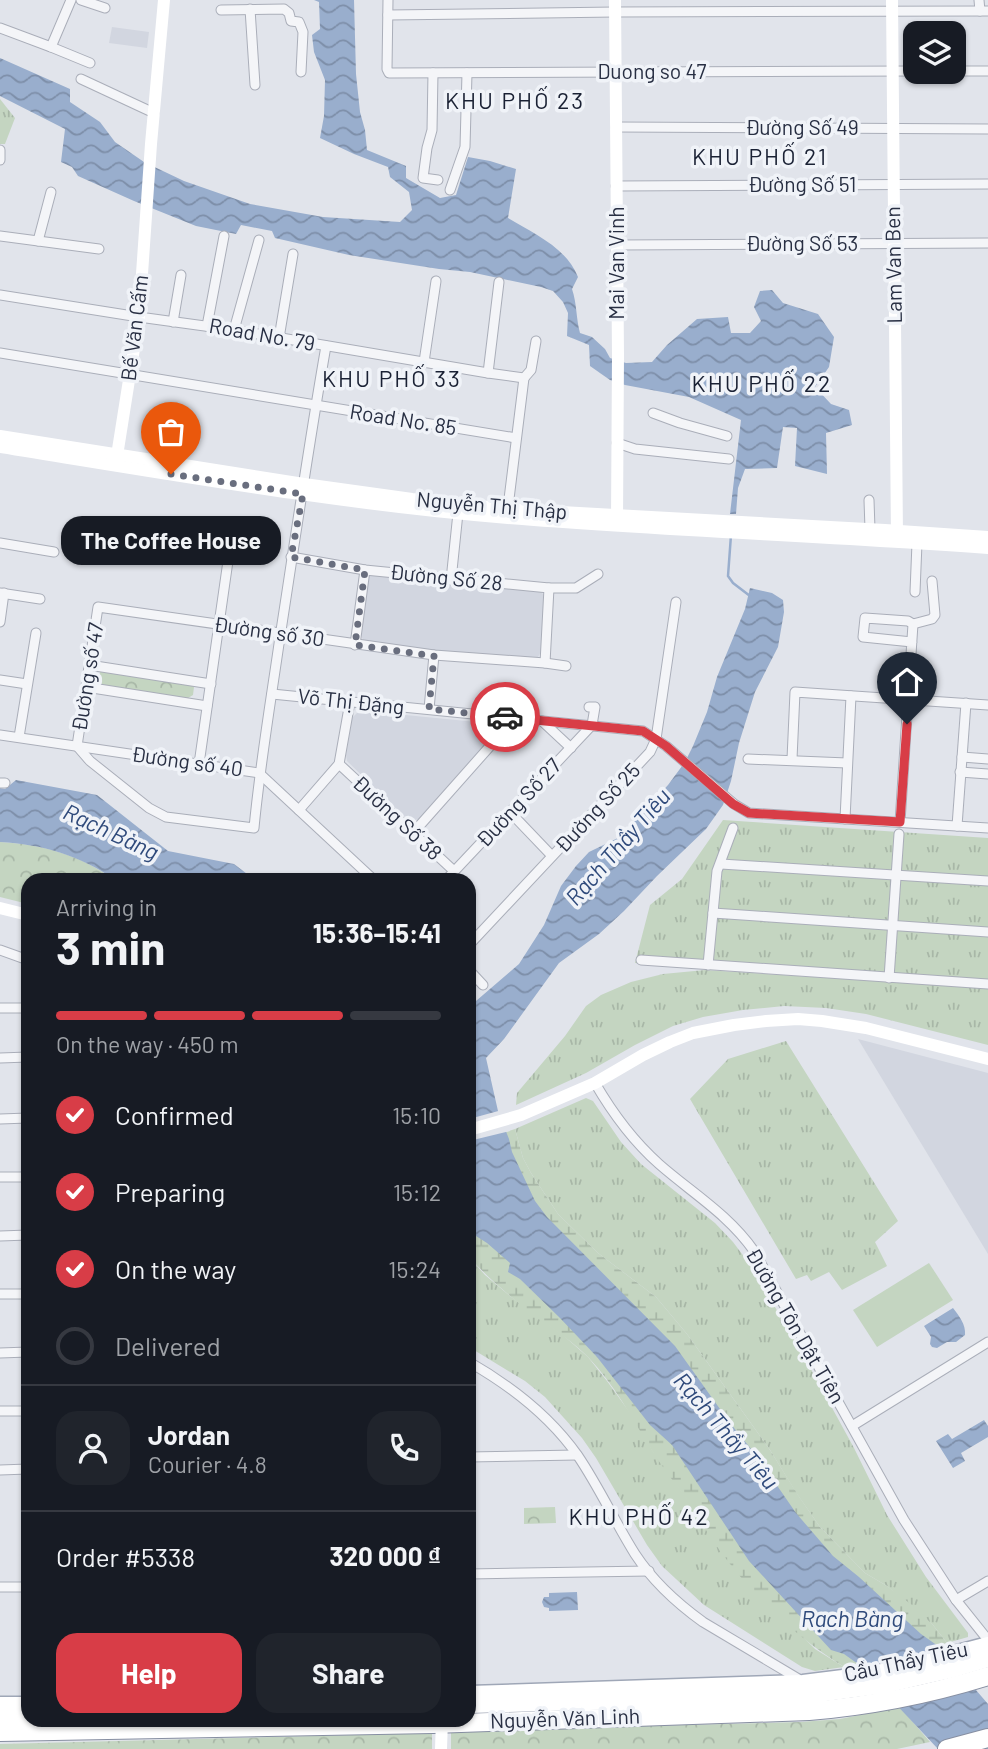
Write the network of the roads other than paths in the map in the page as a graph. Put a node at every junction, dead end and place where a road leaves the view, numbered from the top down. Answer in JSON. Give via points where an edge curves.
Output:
{"nodes":[{"id":1,"x":71,"y":0,"type":"edge"},
{"id":2,"x":81,"y":0,"type":"edge"},
{"id":3,"x":164,"y":0,"type":"edge"},
{"id":4,"x":388,"y":0,"type":"edge"},
{"id":5,"x":979,"y":0,"type":"edge"},
{"id":6,"x":615,"y":6,"type":"edge"},
{"id":7,"x":892,"y":6,"type":"edge"},
{"id":8,"x":105,"y":8,"type":"dead end"},
{"id":9,"x":250,"y":9,"type":"junction"},
{"id":10,"x":221,"y":10,"type":"dead end"},
{"id":11,"x":984,"y":11,"type":"edge"},
{"id":12,"x":388,"y":15,"type":"junction"},
{"id":13,"x":0,"y":28,"type":"edge"},
{"id":14,"x":51,"y":47,"type":"junction"},
{"id":15,"x":90,"y":63,"type":"dead end"},
{"id":16,"x":892,"y":71,"type":"junction"},
{"id":17,"x":903,"y":71,"type":"edge"},
{"id":18,"x":966,"y":71,"type":"edge"},
{"id":19,"x":988,"y":71,"type":"edge"},
{"id":20,"x":301,"y":72,"type":"dead end"},
{"id":21,"x":616,"y":72,"type":"junction"},
{"id":22,"x":432,"y":73,"type":"junction"},
{"id":23,"x":467,"y":73,"type":"junction"},
{"id":24,"x":80,"y":79,"type":"dead end"},
{"id":25,"x":255,"y":85,"type":"dead end"},
{"id":26,"x":154,"y":113,"type":"junction"},
{"id":27,"x":616,"y":127,"type":"junction"},
{"id":28,"x":893,"y":129,"type":"junction"},
{"id":29,"x":988,"y":129,"type":"edge"},
{"id":30,"x":0,"y":150,"type":"edge"},
{"id":31,"x":0,"y":160,"type":"edge"},
{"id":32,"x":438,"y":180,"type":"dead end"},
{"id":33,"x":894,"y":184,"type":"junction"},
{"id":34,"x":988,"y":184,"type":"edge"},
{"id":35,"x":616,"y":186,"type":"junction"},
{"id":36,"x":450,"y":190,"type":"dead end"},
{"id":37,"x":51,"y":192,"type":"dead end"},
{"id":38,"x":0,"y":236,"type":"edge"},
{"id":39,"x":224,"y":236,"type":"dead end"},
{"id":40,"x":259,"y":240,"type":"dead end"},
{"id":41,"x":38,"y":241,"type":"junction"},
{"id":42,"x":894,"y":243,"type":"junction"},
{"id":43,"x":988,"y":243,"type":"edge"},
{"id":44,"x":617,"y":245,"type":"junction"},
{"id":45,"x":99,"y":249,"type":"dead end"},
{"id":46,"x":293,"y":254,"type":"dead end"},
{"id":47,"x":181,"y":275,"type":"dead end"},
{"id":48,"x":436,"y":281,"type":"dead end"},
{"id":49,"x":499,"y":282,"type":"dead end"},
{"id":50,"x":0,"y":295,"type":"edge"},
{"id":51,"x":139,"y":317,"type":"junction"},
{"id":52,"x":173,"y":321,"type":"junction"},
{"id":53,"x":207,"y":326,"type":"junction"},
{"id":54,"x":234,"y":330,"type":"junction"},
{"id":55,"x":279,"y":338,"type":"junction"},
{"id":56,"x":536,"y":341,"type":"dead end"},
{"id":57,"x":326,"y":346,"type":"junction"},
{"id":58,"x":0,"y":353,"type":"edge"},
{"id":59,"x":424,"y":362,"type":"junction"},
{"id":60,"x":488,"y":373,"type":"junction"},
{"id":61,"x":129,"y":374,"type":"junction"},
{"id":62,"x":524,"y":378,"type":"junction"},
{"id":63,"x":316,"y":405,"type":"junction"},
{"id":64,"x":653,"y":413,"type":"dead end"},
{"id":65,"x":0,"y":436,"type":"edge"},
{"id":66,"x":727,"y":436,"type":"dead end"},
{"id":67,"x":516,"y":438,"type":"junction"},
{"id":68,"x":617,"y":443,"type":"junction"},
{"id":69,"x":0,"y":447,"type":"edge"},
{"id":70,"x":729,"y":459,"type":"dead end"},
{"id":71,"x":117,"y":460,"type":"junction"},
{"id":72,"x":303,"y":489,"type":"junction"},
{"id":73,"x":869,"y":499,"type":"dead end"},
{"id":74,"x":458,"y":513,"type":"junction"},
{"id":75,"x":507,"y":514,"type":"junction"},
{"id":76,"x":617,"y":521,"type":"junction"},
{"id":77,"x":742,"y":528,"type":"junction"},
{"id":78,"x":870,"y":529,"type":"junction"},
{"id":79,"x":897,"y":536,"type":"junction"},
{"id":80,"x":988,"y":537,"type":"edge"},
{"id":81,"x":0,"y":543,"type":"edge"},
{"id":82,"x":917,"y":543,"type":"junction"},
{"id":83,"x":988,"y":548,"type":"edge"},
{"id":84,"x":54,"y":552,"type":"dead end"},
{"id":85,"x":229,"y":554,"type":"dead end"},
{"id":86,"x":291,"y":557,"type":"junction"},
{"id":87,"x":365,"y":570,"type":"junction"},
{"id":88,"x":598,"y":574,"type":"dead end"},
{"id":89,"x":451,"y":580,"type":"junction"},
{"id":90,"x":932,"y":581,"type":"dead end"},
{"id":91,"x":549,"y":588,"type":"junction"},
{"id":92,"x":915,"y":592,"type":"dead end"},
{"id":93,"x":2,"y":593,"type":"edge"},
{"id":94,"x":40,"y":599,"type":"dead end"},
{"id":95,"x":676,"y":602,"type":"dead end"},
{"id":96,"x":98,"y":607,"type":"joint"},
{"id":97,"x":0,"y":622,"type":"edge"},
{"id":98,"x":913,"y":624,"type":"junction"},
{"id":99,"x":219,"y":625,"type":"junction"},
{"id":100,"x":36,"y":633,"type":"dead end"},
{"id":101,"x":281,"y":634,"type":"junction"},
{"id":102,"x":912,"y":642,"type":"junction"},
{"id":103,"x":355,"y":645,"type":"junction"},
{"id":104,"x":434,"y":656,"type":"junction"},
{"id":105,"x":545,"y":663,"type":"junction"},
{"id":106,"x":89,"y":665,"type":"junction"},
{"id":107,"x":566,"y":666,"type":"dead end"},
{"id":108,"x":0,"y":680,"type":"edge"},
{"id":109,"x":27,"y":684,"type":"junction"},
{"id":110,"x":211,"y":684,"type":"junction"},
{"id":111,"x":86,"y":687,"type":"junction"},
{"id":112,"x":272,"y":694,"type":"junction"},
{"id":113,"x":851,"y":696,"type":"junction"},
{"id":114,"x":909,"y":699,"type":"junction"},
{"id":115,"x":350,"y":702,"type":"junction"},
{"id":116,"x":966,"y":703,"type":"junction"},
{"id":117,"x":988,"y":705,"type":"edge"},
{"id":118,"x":207,"y":706,"type":"junction"},
{"id":119,"x":589,"y":707,"type":"dead end"},
{"id":120,"x":429,"y":709,"type":"junction"},
{"id":121,"x":515,"y":718,"type":"junction"},
{"id":122,"x":542,"y":721,"type":"junction"},
{"id":123,"x":592,"y":726,"type":"junction"},
{"id":124,"x":0,"y":735,"type":"edge"},
{"id":125,"x":19,"y":737,"type":"junction"},
{"id":126,"x":656,"y":739,"type":"junction"},
{"id":127,"x":77,"y":746,"type":"junction"},
{"id":128,"x":571,"y":748,"type":"junction"},
{"id":129,"x":962,"y":757,"type":"junction"},
{"id":130,"x":748,"y":758,"type":"dead end"},
{"id":131,"x":792,"y":759,"type":"junction"},
{"id":132,"x":988,"y":759,"type":"edge"},
{"id":133,"x":847,"y":763,"type":"junction"},
{"id":134,"x":199,"y":764,"type":"junction"},
{"id":135,"x":340,"y":764,"type":"junction"},
{"id":136,"x":960,"y":772,"type":"junction"},
{"id":137,"x":259,"y":773,"type":"junction"},
{"id":138,"x":988,"y":774,"type":"edge"},
{"id":139,"x":299,"y":810,"type":"junction"},
{"id":140,"x":510,"y":813,"type":"junction"},
{"id":141,"x":845,"y":819,"type":"junction"},
{"id":142,"x":900,"y":822,"type":"junction"},
{"id":143,"x":957,"y":826,"type":"junction"},
{"id":144,"x":733,"y":828,"type":"dead end"},
{"id":145,"x":988,"y":828,"type":"edge"},
{"id":146,"x":414,"y":833,"type":"junction"},
{"id":147,"x":899,"y":834,"type":"dead end"},
{"id":148,"x":552,"y":856,"type":"junction"},
{"id":149,"x":721,"y":864,"type":"junction"},
{"id":150,"x":454,"y":871,"type":"joint"},
{"id":151,"x":366,"y":873,"type":"edge"},
{"id":152,"x":896,"y":876,"type":"junction"},
{"id":153,"x":988,"y":881,"type":"edge"},
{"id":154,"x":0,"y":908,"type":"edge"},
{"id":155,"x":21,"y":913,"type":"edge"},
{"id":156,"x":713,"y":913,"type":"junction"},
{"id":157,"x":892,"y":925,"type":"junction"},
{"id":158,"x":988,"y":932,"type":"edge"},
{"id":159,"x":476,"y":937,"type":"edge"},
{"id":160,"x":0,"y":950,"type":"edge"},
{"id":161,"x":21,"y":958,"type":"edge"},
{"id":162,"x":641,"y":960,"type":"dead end"},
{"id":163,"x":708,"y":965,"type":"junction"},
{"id":164,"x":476,"y":978,"type":"edge"},
{"id":165,"x":889,"y":978,"type":"junction"},
{"id":166,"x":988,"y":984,"type":"edge"},
{"id":167,"x":483,"y":985,"type":"dead end"},
{"id":168,"x":0,"y":1008,"type":"edge"},
{"id":169,"x":21,"y":1008,"type":"edge"},
{"id":170,"x":21,"y":1057,"type":"edge"},
{"id":171,"x":0,"y":1058,"type":"edge"},
{"id":172,"x":988,"y":1059,"type":"edge"},
{"id":173,"x":594,"y":1083,"type":"junction"},
{"id":174,"x":21,"y":1118,"type":"edge"},
{"id":175,"x":0,"y":1119,"type":"edge"},
{"id":176,"x":476,"y":1128,"type":"edge"},
{"id":177,"x":0,"y":1177,"type":"edge"},
{"id":178,"x":21,"y":1177,"type":"edge"},
{"id":179,"x":21,"y":1235,"type":"edge"},
{"id":180,"x":0,"y":1236,"type":"edge"},
{"id":181,"x":0,"y":1294,"type":"edge"},
{"id":182,"x":21,"y":1294,"type":"edge"},
{"id":183,"x":988,"y":1342,"type":"edge"},
{"id":184,"x":21,"y":1352,"type":"edge"},
{"id":185,"x":0,"y":1353,"type":"edge"},
{"id":186,"x":476,"y":1367,"type":"edge"},
{"id":187,"x":0,"y":1411,"type":"edge"},
{"id":188,"x":21,"y":1411,"type":"edge"},
{"id":189,"x":852,"y":1426,"type":"junction"},
{"id":190,"x":577,"y":1455,"type":"junction"},
{"id":191,"x":476,"y":1457,"type":"edge"},
{"id":192,"x":21,"y":1469,"type":"edge"},
{"id":193,"x":0,"y":1470,"type":"edge"},
{"id":194,"x":649,"y":1571,"type":"junction"},
{"id":195,"x":476,"y":1574,"type":"edge"},
{"id":196,"x":988,"y":1581,"type":"edge"},
{"id":197,"x":0,"y":1587,"type":"edge"},
{"id":198,"x":21,"y":1587,"type":"edge"},
{"id":199,"x":956,"y":1601,"type":"junction"},
{"id":200,"x":987,"y":1647,"type":"edge"},
{"id":201,"x":988,"y":1675,"type":"edge"},
{"id":202,"x":803,"y":1682,"type":"junction"},
{"id":203,"x":476,"y":1693,"type":"edge"},
{"id":204,"x":831,"y":1693,"type":"junction"},
{"id":205,"x":0,"y":1704,"type":"edge"},
{"id":206,"x":21,"y":1704,"type":"edge"},
{"id":207,"x":476,"y":1704,"type":"edge"},
{"id":208,"x":21,"y":1715,"type":"edge"},
{"id":209,"x":0,"y":1716,"type":"edge"},
{"id":210,"x":476,"y":1721,"type":"edge"},
{"id":211,"x":221,"y":1727,"type":"edge"},
{"id":212,"x":442,"y":1727,"type":"edge"},
{"id":213,"x":0,"y":1732,"type":"edge"},
{"id":214,"x":988,"y":1738,"type":"edge"},
{"id":215,"x":441,"y":1749,"type":"edge"},
{"id":216,"x":947,"y":1749,"type":"edge"}],
"edges":[{"from":1,"to":14,"type":"street"},
{"from":2,"to":8,"type":"street"},
{"from":3,"to":26,"type":"street"},
{"from":4,"to":12,"type":"street"},
{"from":5,"to":11,"type":"street"},
{"from":6,"to":7,"type":"street"},
{"from":6,"to":12,"type":"street"},
{"from":6,"to":21,"type":"street","name":"Mai Van Vinh"},
{"from":7,"to":11,"type":"street"},
{"from":7,"to":16,"type":"street","name":"Lam Van Ben"},
{"from":9,"to":10,"type":"street"},
{"from":9,"to":20,"type":"street","via":[[284,9],[291,21],[299,22],[303,32]]},
{"from":9,"to":25,"type":"street"},
{"from":12,"to":22,"type":"street","name":"Duong so 47","via":[[389,73]]},
{"from":13,"to":14,"type":"street"},
{"from":14,"to":15,"type":"street"},
{"from":16,"to":17,"type":"street","name":"Duong so 47"},
{"from":16,"to":21,"type":"street","name":"Duong so 47"},
{"from":16,"to":28,"type":"street","name":"Lam Van Ben"},
{"from":18,"to":19,"type":"street"},
{"from":21,"to":23,"type":"street","name":"Duong so 47"},
{"from":21,"to":27,"type":"street","name":"Mai Van Vinh"},
{"from":22,"to":23,"type":"street","name":"Duong so 47"},
{"from":22,"to":32,"type":"street","via":[[432,130],[423,178]]},
{"from":23,"to":36,"type":"street","via":[[466,147]]},
{"from":24,"to":26,"type":"street"},
{"from":26,"to":51,"type":"street","name":"Bế Văn Cấm"},
{"from":27,"to":28,"type":"street","name":"Đường Số 49"},
{"from":27,"to":35,"type":"street","name":"Mai Van Vinh"},
{"from":28,"to":29,"type":"street","name":"Đường Số 49"},
{"from":28,"to":33,"type":"street","name":"Lam Van Ben"},
{"from":30,"to":31,"type":"street"},
{"from":33,"to":34,"type":"street","name":"Đường Số 51"},
{"from":33,"to":35,"type":"street","name":"Đường Số 51"},
{"from":33,"to":42,"type":"street","name":"Lam Van Ben"},
{"from":35,"to":44,"type":"street","name":"Mai Van Vinh"},
{"from":37,"to":41,"type":"street"},
{"from":38,"to":41,"type":"street"},
{"from":39,"to":53,"type":"street"},
{"from":40,"to":54,"type":"street"},
{"from":41,"to":45,"type":"street"},
{"from":42,"to":43,"type":"street","name":"Đường Số 53"},
{"from":42,"to":44,"type":"street","name":"Đường Số 53"},
{"from":42,"to":79,"type":"street","name":"Lam Van Ben"},
{"from":44,"to":68,"type":"street","name":"Mai Van Vinh"},
{"from":46,"to":55,"type":"street"},
{"from":47,"to":52,"type":"street"},
{"from":48,"to":59,"type":"street"},
{"from":49,"to":60,"type":"street"},
{"from":50,"to":51,"type":"street","name":"Road No. 79"},
{"from":51,"to":52,"type":"street","name":"Road No. 79"},
{"from":51,"to":61,"type":"street","name":"Bế Văn Cấm"},
{"from":52,"to":53,"type":"street","name":"Road No. 79"},
{"from":53,"to":54,"type":"street","name":"Road No. 79"},
{"from":54,"to":55,"type":"street","name":"Road No. 79"},
{"from":55,"to":57,"type":"street","name":"Road No. 79"},
{"from":56,"to":62,"type":"street","via":[[531,370]]},
{"from":57,"to":59,"type":"street","name":"Road No. 79"},
{"from":57,"to":63,"type":"street"},
{"from":58,"to":61,"type":"street","name":"Road No. 85"},
{"from":59,"to":60,"type":"street","name":"Road No. 79"},
{"from":60,"to":62,"type":"street","name":"Road No. 79"},
{"from":61,"to":63,"type":"street","name":"Road No. 85"},
{"from":61,"to":71,"type":"street","name":"Bế Văn Cấm"},
{"from":62,"to":67,"type":"street"},
{"from":63,"to":67,"type":"street","name":"Road No. 85"},
{"from":63,"to":72,"type":"street"},
{"from":64,"to":66,"type":"street"},
{"from":65,"to":71,"type":"street","name":"Nguyễn Thị Thập"},
{"from":67,"to":75,"type":"street"},
{"from":68,"to":70,"type":"street"},
{"from":68,"to":76,"type":"street","name":"Mai Van Vinh"},
{"from":69,"to":71,"type":"street","name":"Nguyễn Thị Thập"},
{"from":71,"to":72,"type":"street","name":"Nguyễn Thị Thập"},
{"from":72,"to":74,"type":"street","name":"Nguyễn Thị Thập"},
{"from":72,"to":75,"type":"street","name":"Nguyễn Thị Thập"},
{"from":72,"to":86,"type":"street"},
{"from":73,"to":78,"type":"street"},
{"from":74,"to":75,"type":"street","name":"Nguyễn Thị Thập"},
{"from":74,"to":89,"type":"street"},
{"from":75,"to":76,"type":"street","name":"Nguyễn Thị Thập"},
{"from":76,"to":77,"type":"street","name":"Nguyễn Thị Thập"},
{"from":77,"to":78,"type":"street","name":"Nguyễn Thị Thập"},
{"from":77,"to":79,"type":"street","name":"Nguyễn Thị Thập"},
{"from":78,"to":79,"type":"street","name":"Nguyễn Thị Thập"},
{"from":79,"to":80,"type":"street","name":"Nguyễn Thị Thập"},
{"from":79,"to":82,"type":"street","name":"Nguyễn Thị Thập"},
{"from":81,"to":84,"type":"street"},
{"from":82,"to":83,"type":"street","name":"Nguyễn Thị Thập"},
{"from":82,"to":92,"type":"street"},
{"from":85,"to":99,"type":"street"},
{"from":86,"to":87,"type":"street","name":"Đường Số 28"},
{"from":86,"to":101,"type":"street"},
{"from":87,"to":89,"type":"street","name":"Đường Số 28"},
{"from":87,"to":103,"type":"street"},
{"from":88,"to":91,"type":"street","name":"Đường Số 28","via":[[576,588]]},
{"from":89,"to":91,"type":"street","name":"Đường Số 28"},
{"from":90,"to":98,"type":"street","via":[[935,615]]},
{"from":91,"to":105,"type":"street"},
{"from":93,"to":94,"type":"street"},
{"from":93,"to":97,"type":"street"},
{"from":95,"to":126,"type":"street","name":"Đường Số 25"},
{"from":96,"to":99,"type":"street","name":"Đường số 30"},
{"from":96,"to":106,"type":"street","name":"Đường số 47"},
{"from":98,"to":102,"type":"street"},
{"from":98,"to":102,"type":"street","via":[[865,618],[863,637]]},
{"from":99,"to":101,"type":"street","name":"Đường số 30"},
{"from":99,"to":110,"type":"street"},
{"from":100,"to":109,"type":"street"},
{"from":101,"to":103,"type":"street","name":"Đường số 30"},
{"from":101,"to":112,"type":"street"},
{"from":102,"to":114,"type":"street"},
{"from":103,"to":104,"type":"street","name":"Đường số 30"},
{"from":104,"to":105,"type":"street","name":"Đường số 30"},
{"from":104,"to":120,"type":"street"},
{"from":105,"to":107,"type":"street","name":"Đường số 30"},
{"from":106,"to":110,"type":"street"},
{"from":106,"to":111,"type":"street","name":"Đường số 47"},
{"from":108,"to":109,"type":"street"},
{"from":109,"to":125,"type":"street"},
{"from":110,"to":118,"type":"street"},
{"from":111,"to":118,"type":"street"},
{"from":111,"to":127,"type":"street","name":"Đường số 47"},
{"from":112,"to":115,"type":"street","name":"Võ Thị Đặng"},
{"from":112,"to":137,"type":"street"},
{"from":113,"to":114,"type":"street"},
{"from":113,"to":131,"type":"street","via":[[795,692]]},
{"from":113,"to":133,"type":"street"},
{"from":114,"to":116,"type":"street"},
{"from":114,"to":142,"type":"street"},
{"from":115,"to":120,"type":"street","name":"Võ Thị Đặng"},
{"from":115,"to":135,"type":"street"},
{"from":116,"to":117,"type":"street"},
{"from":116,"to":129,"type":"street"},
{"from":118,"to":134,"type":"street"},
{"from":119,"to":123,"type":"street","via":[[594,707]]},
{"from":120,"to":121,"type":"street","name":"Võ Thị Đặng"},
{"from":121,"to":122,"type":"street","name":"Võ Thị Đặng"},
{"from":121,"to":146,"type":"street"},
{"from":122,"to":123,"type":"street","name":"Võ Thị Đặng"},
{"from":122,"to":128,"type":"street"},
{"from":123,"to":126,"type":"street","name":"Võ Thị Đặng","via":[[643,731]]},
{"from":123,"to":128,"type":"street","name":"Đường Số 27"},
{"from":124,"to":125,"type":"street","name":"Đường số 40"},
{"from":125,"to":127,"type":"street","name":"Đường số 40"},
{"from":126,"to":141,"type":"street","name":"Võ Thị Đặng","via":[[749,813]]},
{"from":126,"to":148,"type":"street","name":"Đường Số 25","via":[[650,752]]},
{"from":127,"to":134,"type":"street","name":"Đường số 40"},
{"from":127,"to":137,"type":"street","via":[[99,769],[166,817],[254,828]]},
{"from":128,"to":140,"type":"street","name":"Đường Số 27"},
{"from":129,"to":132,"type":"street"},
{"from":129,"to":136,"type":"street"},
{"from":130,"to":131,"type":"street"},
{"from":131,"to":133,"type":"street"},
{"from":133,"to":141,"type":"street"},
{"from":134,"to":137,"type":"street","name":"Đường số 40"},
{"from":135,"to":139,"type":"street"},
{"from":135,"to":146,"type":"street","name":"Đường Số 38"},
{"from":136,"to":138,"type":"street"},
{"from":136,"to":143,"type":"street"},
{"from":137,"to":139,"type":"street","name":"Đường số 40"},
{"from":139,"to":151,"type":"street","name":"Đường số 40"},
{"from":140,"to":148,"type":"street"},
{"from":140,"to":150,"type":"street","name":"Đường Số 27"},
{"from":141,"to":142,"type":"street","name":"Võ Thị Đặng"},
{"from":142,"to":143,"type":"street","name":"Võ Thị Đặng"},
{"from":143,"to":145,"type":"street","name":"Võ Thị Đặng"},
{"from":144,"to":149,"type":"street"},
{"from":146,"to":150,"type":"street","name":"Đường Số 38"},
{"from":147,"to":152,"type":"street"},
{"from":148,"to":159,"type":"street","name":"Đường Số 25"},
{"from":149,"to":152,"type":"street"},
{"from":149,"to":156,"type":"street"},
{"from":152,"to":153,"type":"street"},
{"from":152,"to":157,"type":"street"},
{"from":154,"to":155,"type":"street"},
{"from":156,"to":157,"type":"street"},
{"from":156,"to":163,"type":"street"},
{"from":157,"to":158,"type":"street"},
{"from":157,"to":165,"type":"street"},
{"from":160,"to":161,"type":"street"},
{"from":162,"to":163,"type":"street"},
{"from":163,"to":165,"type":"street"},
{"from":164,"to":167,"type":"street"},
{"from":165,"to":166,"type":"street"},
{"from":168,"to":169,"type":"street"},
{"from":170,"to":171,"type":"street"},
{"from":172,"to":173,"type":"street","via":[[845,1024],[798,1019],[693,1033]]},
{"from":173,"to":176,"type":"street"},
{"from":173,"to":189,"type":"street","name":"Đường Tôn Dật Tiên","via":[[636,1142],[742,1234]]},
{"from":174,"to":175,"type":"street"},
{"from":177,"to":178,"type":"street"},
{"from":179,"to":180,"type":"street"},
{"from":181,"to":182,"type":"street"},
{"from":183,"to":189,"type":"street"},
{"from":184,"to":185,"type":"street"},
{"from":186,"to":190,"type":"street","via":[[525,1399]]},
{"from":187,"to":188,"type":"street"},
{"from":189,"to":199,"type":"street","name":"Đường Tôn Dật Tiên"},
{"from":190,"to":191,"type":"street"},
{"from":190,"to":194,"type":"street"},
{"from":192,"to":193,"type":"street"},
{"from":194,"to":195,"type":"street"},
{"from":194,"to":202,"type":"street","via":[[689,1612]]},
{"from":196,"to":199,"type":"street"},
{"from":197,"to":198,"type":"street"},
{"from":199,"to":200,"type":"street","name":"Đường Tôn Dật Tiên"},
{"from":200,"to":204,"type":"highway","name":"Cầu Thầy Tiêu","via":[[911,1678]]},
{"from":201,"to":204,"type":"highway","name":"Cầu Thầy Tiêu","via":[[929,1692]]},
{"from":202,"to":203,"type":"main road","name":"Nguyễn Văn Linh"},
{"from":202,"to":204,"type":"main road","name":"Nguyễn Văn Linh"},
{"from":204,"to":207,"type":"highway","name":"Nguyễn Văn Linh"},
{"from":204,"to":210,"type":"highway","name":"Nguyễn Văn Linh","via":[[772,1712]]},
{"from":205,"to":206,"type":"main road"},
{"from":208,"to":209,"type":"highway"},
{"from":211,"to":213,"type":"highway","name":"Nguyễn Văn Linh"},
{"from":212,"to":215,"type":"street"},
{"from":214,"to":216,"type":"highway"}]}
